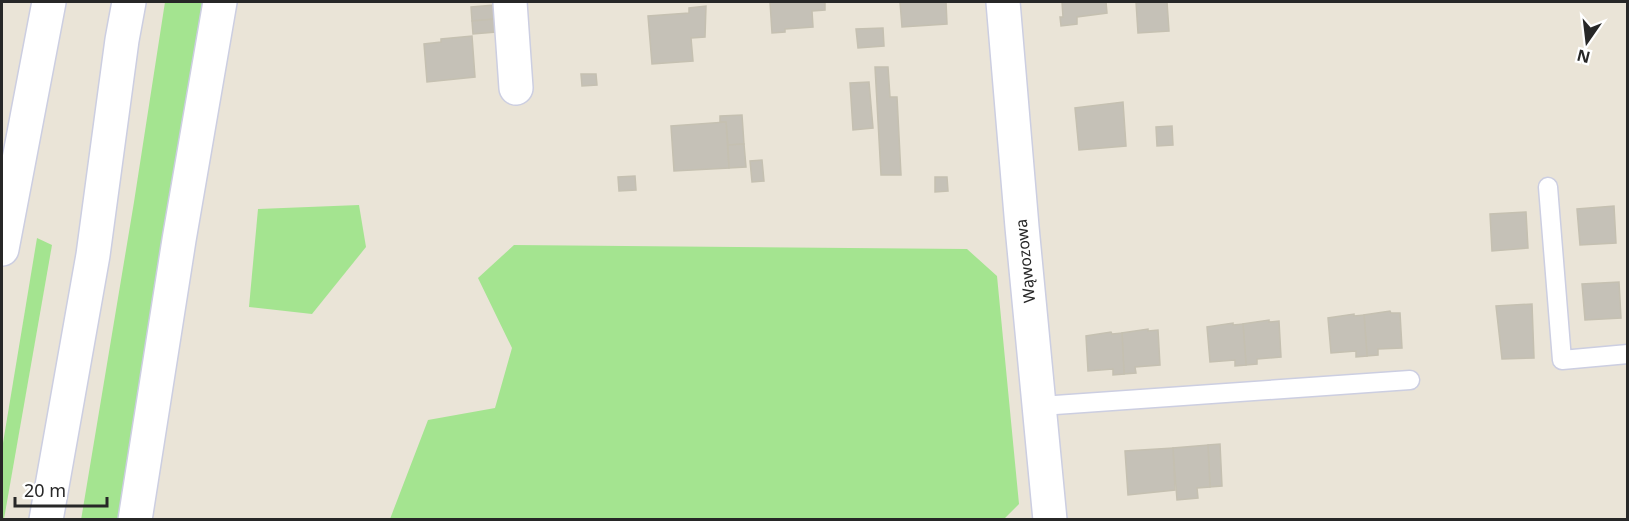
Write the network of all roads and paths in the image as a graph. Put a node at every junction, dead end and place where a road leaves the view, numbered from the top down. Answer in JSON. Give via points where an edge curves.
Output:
{"nodes":[{"id":1,"x":49,"y":2,"type":"edge"},
{"id":2,"x":129,"y":2,"type":"edge"},
{"id":3,"x":220,"y":2,"type":"edge"},
{"id":4,"x":510,"y":2,"type":"edge"},
{"id":5,"x":1003,"y":2,"type":"edge"},
{"id":6,"x":516,"y":88,"type":"dead end"},
{"id":7,"x":1548,"y":187,"type":"dead end"},
{"id":8,"x":2,"y":249,"type":"edge"},
{"id":9,"x":1628,"y":354,"type":"edge"},
{"id":10,"x":1410,"y":380,"type":"dead end"},
{"id":11,"x":1041,"y":405,"type":"junction"},
{"id":12,"x":46,"y":519,"type":"edge"},
{"id":13,"x":135,"y":519,"type":"edge"},
{"id":14,"x":1050,"y":519,"type":"edge"}],
"edges":[{"from":1,"to":8,"type":"street"},
{"from":2,"to":12,"type":"street","via":[[93,255]]},
{"from":3,"to":13,"type":"street"},
{"from":4,"to":6,"type":"street"},
{"from":5,"to":11,"type":"street","name":"Wąwozowa"},
{"from":7,"to":9,"type":"lane","via":[[1562,360]]},
{"from":10,"to":11,"type":"lane"},
{"from":11,"to":14,"type":"street","name":"Wąwozowa"}]}
